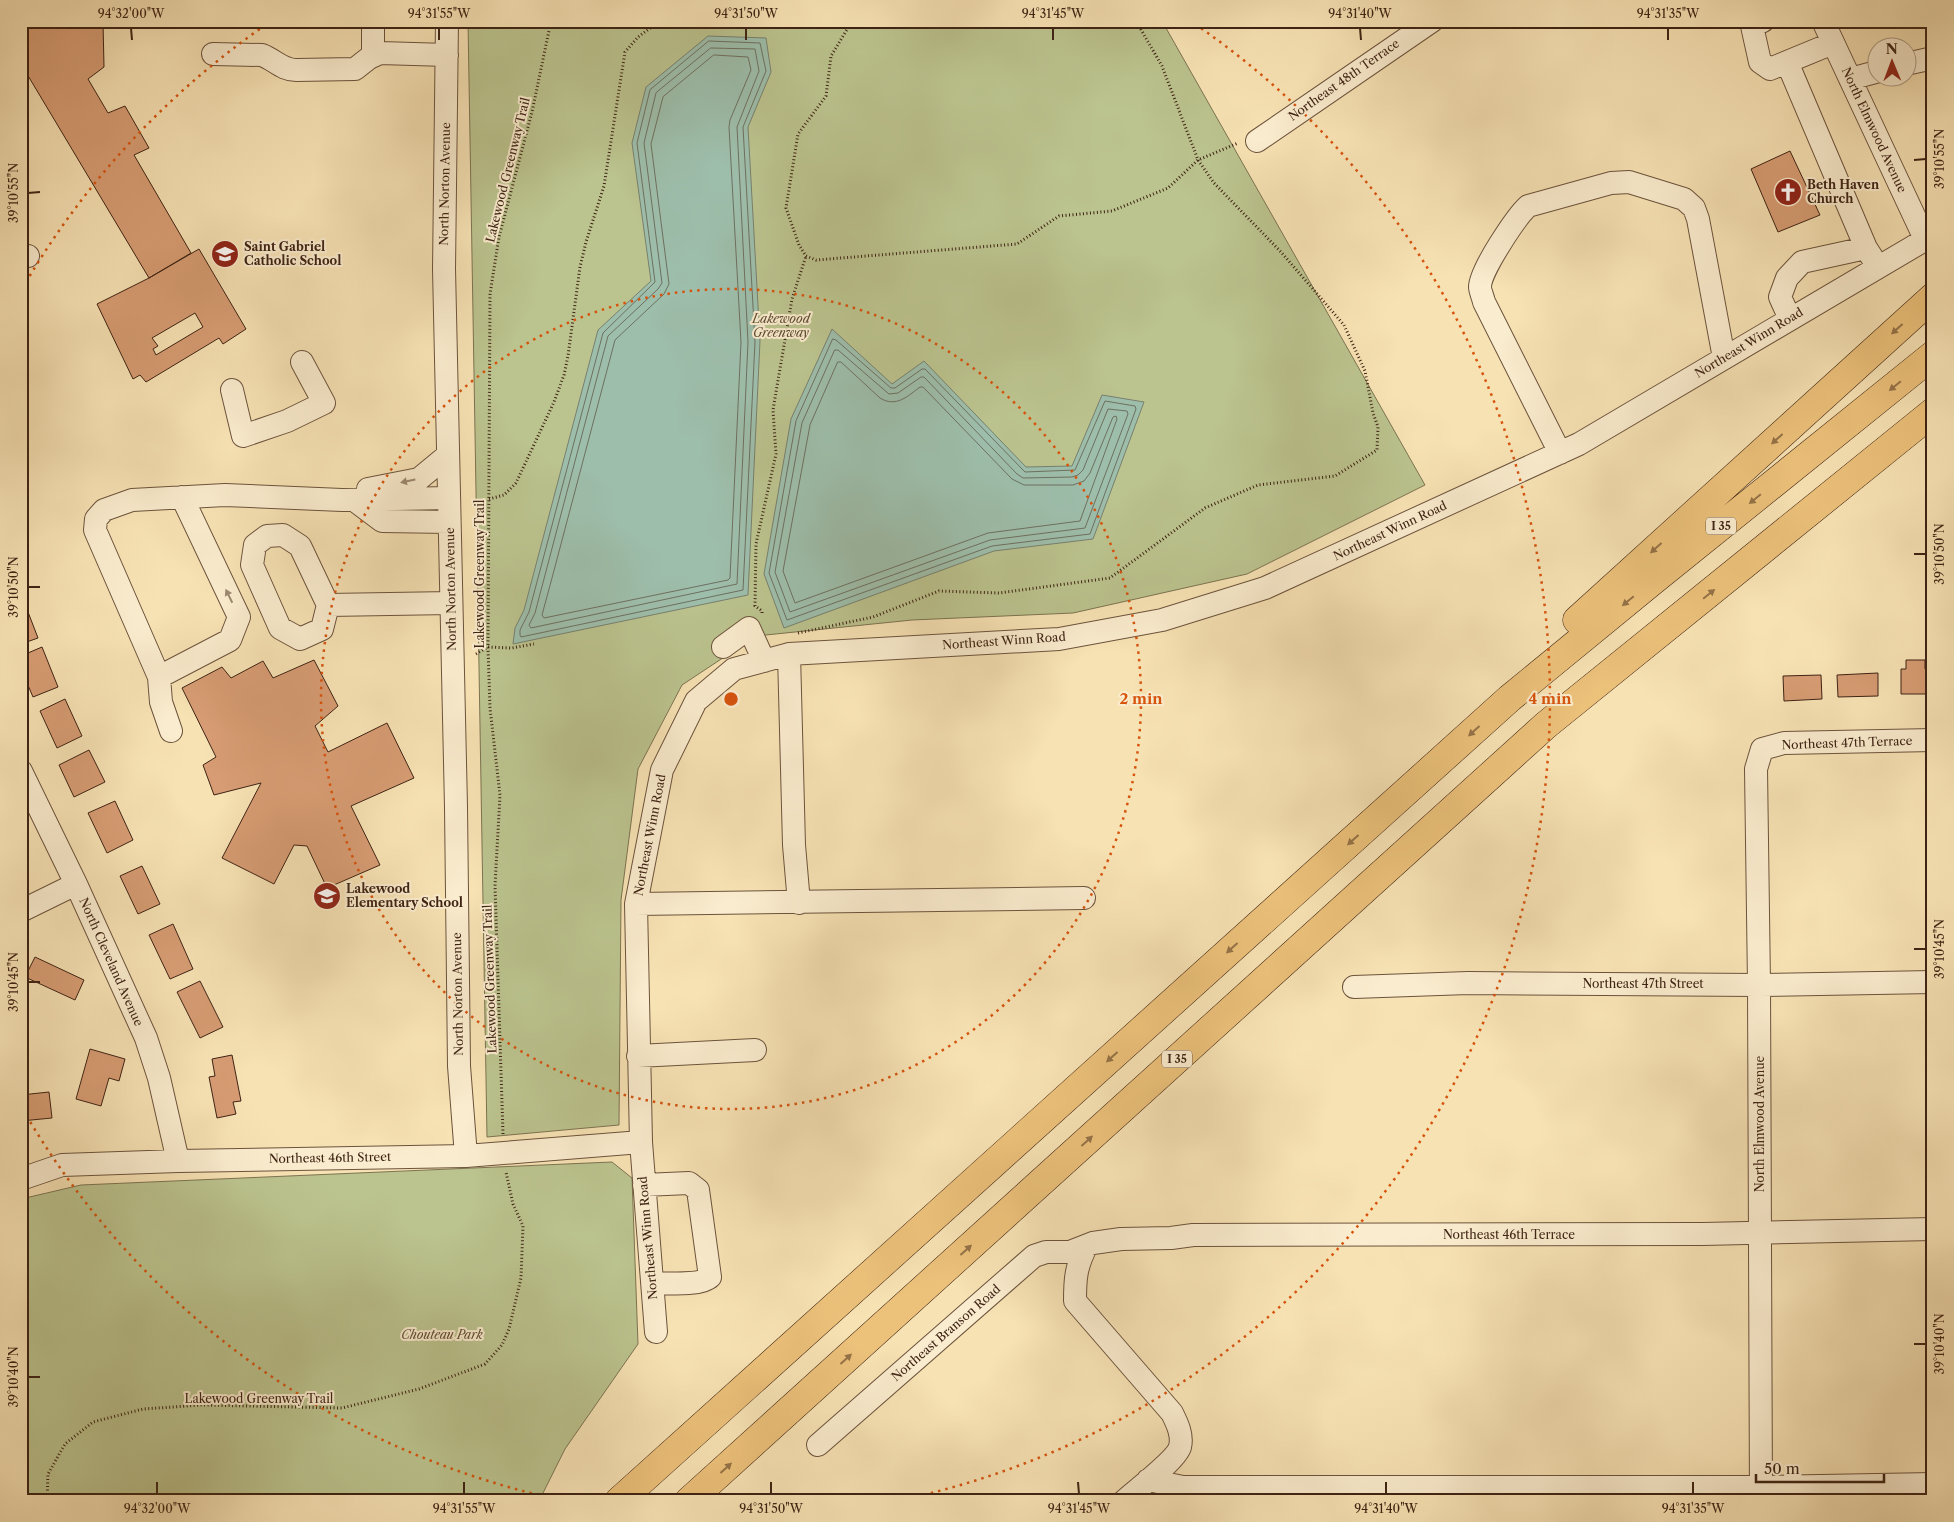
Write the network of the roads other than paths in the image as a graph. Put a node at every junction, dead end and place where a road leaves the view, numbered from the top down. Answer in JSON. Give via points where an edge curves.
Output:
{"nodes":[{"id":1,"x":373,"y":21,"type":"edge"},
{"id":2,"x":447,"y":21,"type":"edge"},
{"id":3,"x":1763,"y":21,"type":"edge"},
{"id":4,"x":1823,"y":21,"type":"edge"},
{"id":5,"x":1421,"y":24,"type":"edge"},
{"id":6,"x":1833,"y":43,"type":"junction"},
{"id":7,"x":213,"y":54,"type":"dead end"},
{"id":8,"x":447,"y":55,"type":"junction"},
{"id":9,"x":373,"y":56,"type":"junction"},
{"id":10,"x":1933,"y":58,"type":"edge"},
{"id":11,"x":1787,"y":62,"type":"junction"},
{"id":12,"x":1916,"y":62,"type":"edge"},
{"id":13,"x":1866,"y":75,"type":"edge"},
{"id":14,"x":1850,"y":79,"type":"junction"},
{"id":15,"x":1256,"y":141,"type":"road end"},
{"id":16,"x":1929,"y":237,"type":"edge"},
{"id":17,"x":1866,"y":248,"type":"junction"},
{"id":18,"x":1879,"y":267,"type":"junction"},
{"id":19,"x":1933,"y":297,"type":"edge"},
{"id":20,"x":1790,"y":319,"type":"junction"},
{"id":21,"x":1933,"y":355,"type":"edge"},
{"id":22,"x":1724,"y":358,"type":"junction"},
{"id":23,"x":302,"y":362,"type":"dead end"},
{"id":24,"x":232,"y":390,"type":"dead end"},
{"id":25,"x":1933,"y":412,"type":"edge"},
{"id":26,"x":1933,"y":429,"type":"edge"},
{"id":27,"x":1560,"y":452,"type":"junction"},
{"id":28,"x":448,"y":455,"type":"junction"},
{"id":29,"x":1841,"y":488,"type":"junction"},
{"id":30,"x":182,"y":497,"type":"junction"},
{"id":31,"x":449,"y":498,"type":"junction"},
{"id":32,"x":354,"y":500,"type":"junction"},
{"id":33,"x":450,"y":522,"type":"junction"},
{"id":34,"x":328,"y":604,"type":"dead end"},
{"id":35,"x":451,"y":604,"type":"junction"},
{"id":36,"x":789,"y":644,"type":"junction"},
{"id":37,"x":723,"y":647,"type":"dead end"},
{"id":38,"x":764,"y":661,"type":"junction"},
{"id":39,"x":159,"y":676,"type":"junction"},
{"id":40,"x":1510,"y":698,"type":"junction"},
{"id":41,"x":171,"y":731,"type":"dead end"},
{"id":42,"x":1933,"y":740,"type":"edge"},
{"id":43,"x":1762,"y":749,"type":"joint"},
{"id":44,"x":21,"y":771,"type":"edge"},
{"id":45,"x":76,"y":884,"type":"junction"},
{"id":46,"x":1084,"y":898,"type":"dead end"},
{"id":47,"x":799,"y":903,"type":"junction"},
{"id":48,"x":636,"y":904,"type":"junction"},
{"id":49,"x":21,"y":911,"type":"edge"},
{"id":50,"x":1933,"y":982,"type":"edge"},
{"id":51,"x":1759,"y":985,"type":"junction"},
{"id":52,"x":1354,"y":987,"type":"dead end"},
{"id":53,"x":755,"y":1050,"type":"dead end"},
{"id":54,"x":638,"y":1056,"type":"junction"},
{"id":55,"x":641,"y":1142,"type":"junction"},
{"id":56,"x":466,"y":1156,"type":"junction"},
{"id":57,"x":178,"y":1161,"type":"junction"},
{"id":58,"x":21,"y":1179,"type":"edge"},
{"id":59,"x":644,"y":1185,"type":"junction"},
{"id":60,"x":1933,"y":1228,"type":"edge"},
{"id":61,"x":1760,"y":1233,"type":"junction"},
{"id":62,"x":1086,"y":1247,"type":"junction"},
{"id":63,"x":653,"y":1283,"type":"junction"},
{"id":64,"x":656,"y":1332,"type":"dead end"},
{"id":65,"x":818,"y":1445,"type":"dead end"},
{"id":66,"x":1148,"y":1480,"type":"junction"},
{"id":67,"x":1933,"y":1484,"type":"edge"},
{"id":68,"x":1761,"y":1494,"type":"edge"},
{"id":69,"x":619,"y":1501,"type":"edge"},
{"id":70,"x":689,"y":1501,"type":"edge"},
{"id":71,"x":1124,"y":1501,"type":"edge"}],
"edges":[{"from":1,"to":9,"type":"street"},
{"from":2,"to":8,"type":"street","name":"North Norton Avenue"},
{"from":3,"to":11,"type":"street","via":[[1752,26],[1760,62],[1770,68]]},
{"from":4,"to":6,"type":"street","name":"North Elmwood Avenue"},
{"from":5,"to":15,"type":"street","name":"Northeast 48th Terrace"},
{"from":6,"to":11,"type":"street"},
{"from":6,"to":14,"type":"street","name":"North Elmwood Avenue"},
{"from":7,"to":9,"type":"street","via":[[262,55],[287,70],[355,69]]},
{"from":8,"to":9,"type":"street","via":[[380,53]]},
{"from":8,"to":28,"type":"street","name":"North Norton Avenue","via":[[444,269]]},
{"from":10,"to":12,"type":"street"},
{"from":11,"to":17,"type":"street"},
{"from":13,"to":14,"type":"street"},
{"from":14,"to":16,"type":"street","name":"North Elmwood Avenue"},
{"from":16,"to":18,"type":"street","name":"Northeast Winn Road"},
{"from":17,"to":18,"type":"street"},
{"from":17,"to":20,"type":"street","via":[[1802,262],[1787,278],[1780,297]]},
{"from":18,"to":20,"type":"street","name":"Northeast Winn Road"},
{"from":19,"to":40,"type":"highway","one_way":true,"via":[[1556,640]]},
{"from":20,"to":22,"type":"street","name":"Northeast Winn Road"},
{"from":21,"to":40,"type":"highway","number":"I 35","one_way":true},
{"from":22,"to":27,"type":"street","name":"Northeast Winn Road","via":[[1579,444]]},
{"from":22,"to":27,"type":"street","via":[[1698,219],[1694,208],[1684,199],[1620,182],[1528,206],[1519,214],[1484,272],[1480,286],[1484,302]]},
{"from":23,"to":24,"type":"street","via":[[324,403],[287,421],[243,436]]},
{"from":25,"to":29,"type":"highway","number":"I 35"},
{"from":26,"to":29,"type":"highway"},
{"from":27,"to":36,"type":"street","name":"Northeast Winn Road","via":[[1266,588],[1162,620],[1059,639]]},
{"from":28,"to":31,"type":"street","name":"North Norton Avenue"},
{"from":28,"to":32,"type":"street","one_way":true,"via":[[419,479],[365,489]]},
{"from":70,"to":29,"type":"highway","number":"I 35","one_way":true,"via":[[1546,725]]},
{"from":30,"to":32,"type":"street","via":[[225,495]]},
{"from":39,"to":30,"type":"street","one_way":true,"via":[[230,640],[240,617]]},
{"from":30,"to":39,"type":"street","via":[[132,500],[104,510],[96,519],[95,530]]},
{"from":31,"to":32,"type":"street"},
{"from":31,"to":33,"type":"street","name":"North Norton Avenue"},
{"from":32,"to":33,"type":"street","via":[[382,521]]},
{"from":33,"to":35,"type":"street","name":"North Norton Avenue"},
{"from":34,"to":35,"type":"street"},
{"from":35,"to":56,"type":"street","name":"North Norton Avenue","via":[[459,1066]]},
{"from":36,"to":38,"type":"street","name":"Northeast Winn Road"},
{"from":36,"to":47,"type":"street","via":[[794,845]]},
{"from":37,"to":38,"type":"street","via":[[749,628]]},
{"from":38,"to":48,"type":"street","name":"Northeast Winn Road","via":[[734,669],[696,701],[662,770]]},
{"from":39,"to":41,"type":"street","via":[[161,702]]},
{"from":40,"to":69,"type":"highway","number":"I 35","one_way":true},
{"from":42,"to":43,"type":"street","name":"Northeast 47th Terrace","via":[[1784,742]]},
{"from":43,"to":51,"type":"street","name":"North Elmwood Avenue","via":[[1756,769]]},
{"from":44,"to":45,"type":"street","name":"North Cleveland Avenue"},
{"from":45,"to":49,"type":"street"},
{"from":45,"to":57,"type":"street","name":"North Cleveland Avenue","via":[[146,1038],[159,1078]]},
{"from":46,"to":47,"type":"street"},
{"from":47,"to":48,"type":"street"},
{"from":48,"to":54,"type":"street","name":"Northeast Winn Road"},
{"from":50,"to":51,"type":"street","name":"Northeast 47th Street"},
{"from":51,"to":52,"type":"street","name":"Northeast 47th Street","via":[[1468,983]]},
{"from":51,"to":61,"type":"street","name":"North Elmwood Avenue"},
{"from":53,"to":54,"type":"street"},
{"from":54,"to":55,"type":"street","name":"Northeast Winn Road"},
{"from":55,"to":56,"type":"street","name":"Northeast 46th Street"},
{"from":55,"to":59,"type":"street","name":"Northeast Winn Road"},
{"from":56,"to":57,"type":"street","name":"Northeast 46th Street"},
{"from":57,"to":58,"type":"street","name":"Northeast 46th Street","via":[[62,1165]]},
{"from":59,"to":63,"type":"street","name":"Northeast Winn Road"},
{"from":59,"to":63,"type":"street","via":[[689,1183],[698,1190],[710,1277],[698,1282]]},
{"from":60,"to":61,"type":"street","name":"Northeast 46th Terrace"},
{"from":61,"to":62,"type":"street","name":"Northeast 46th Terrace","via":[[1193,1236],[1121,1239]]},
{"from":61,"to":68,"type":"street","name":"North Elmwood Avenue"},
{"from":62,"to":65,"type":"street","name":"Northeast Branson Road","via":[[1034,1256]]},
{"from":62,"to":66,"type":"street","via":[[1076,1271],[1075,1301],[1172,1413],[1177,1424],[1180,1447]]},
{"from":63,"to":64,"type":"street","name":"Northeast Winn Road"},
{"from":66,"to":68,"type":"street","via":[[1183,1487]]},
{"from":66,"to":71,"type":"street"},
{"from":67,"to":68,"type":"street"}]}
